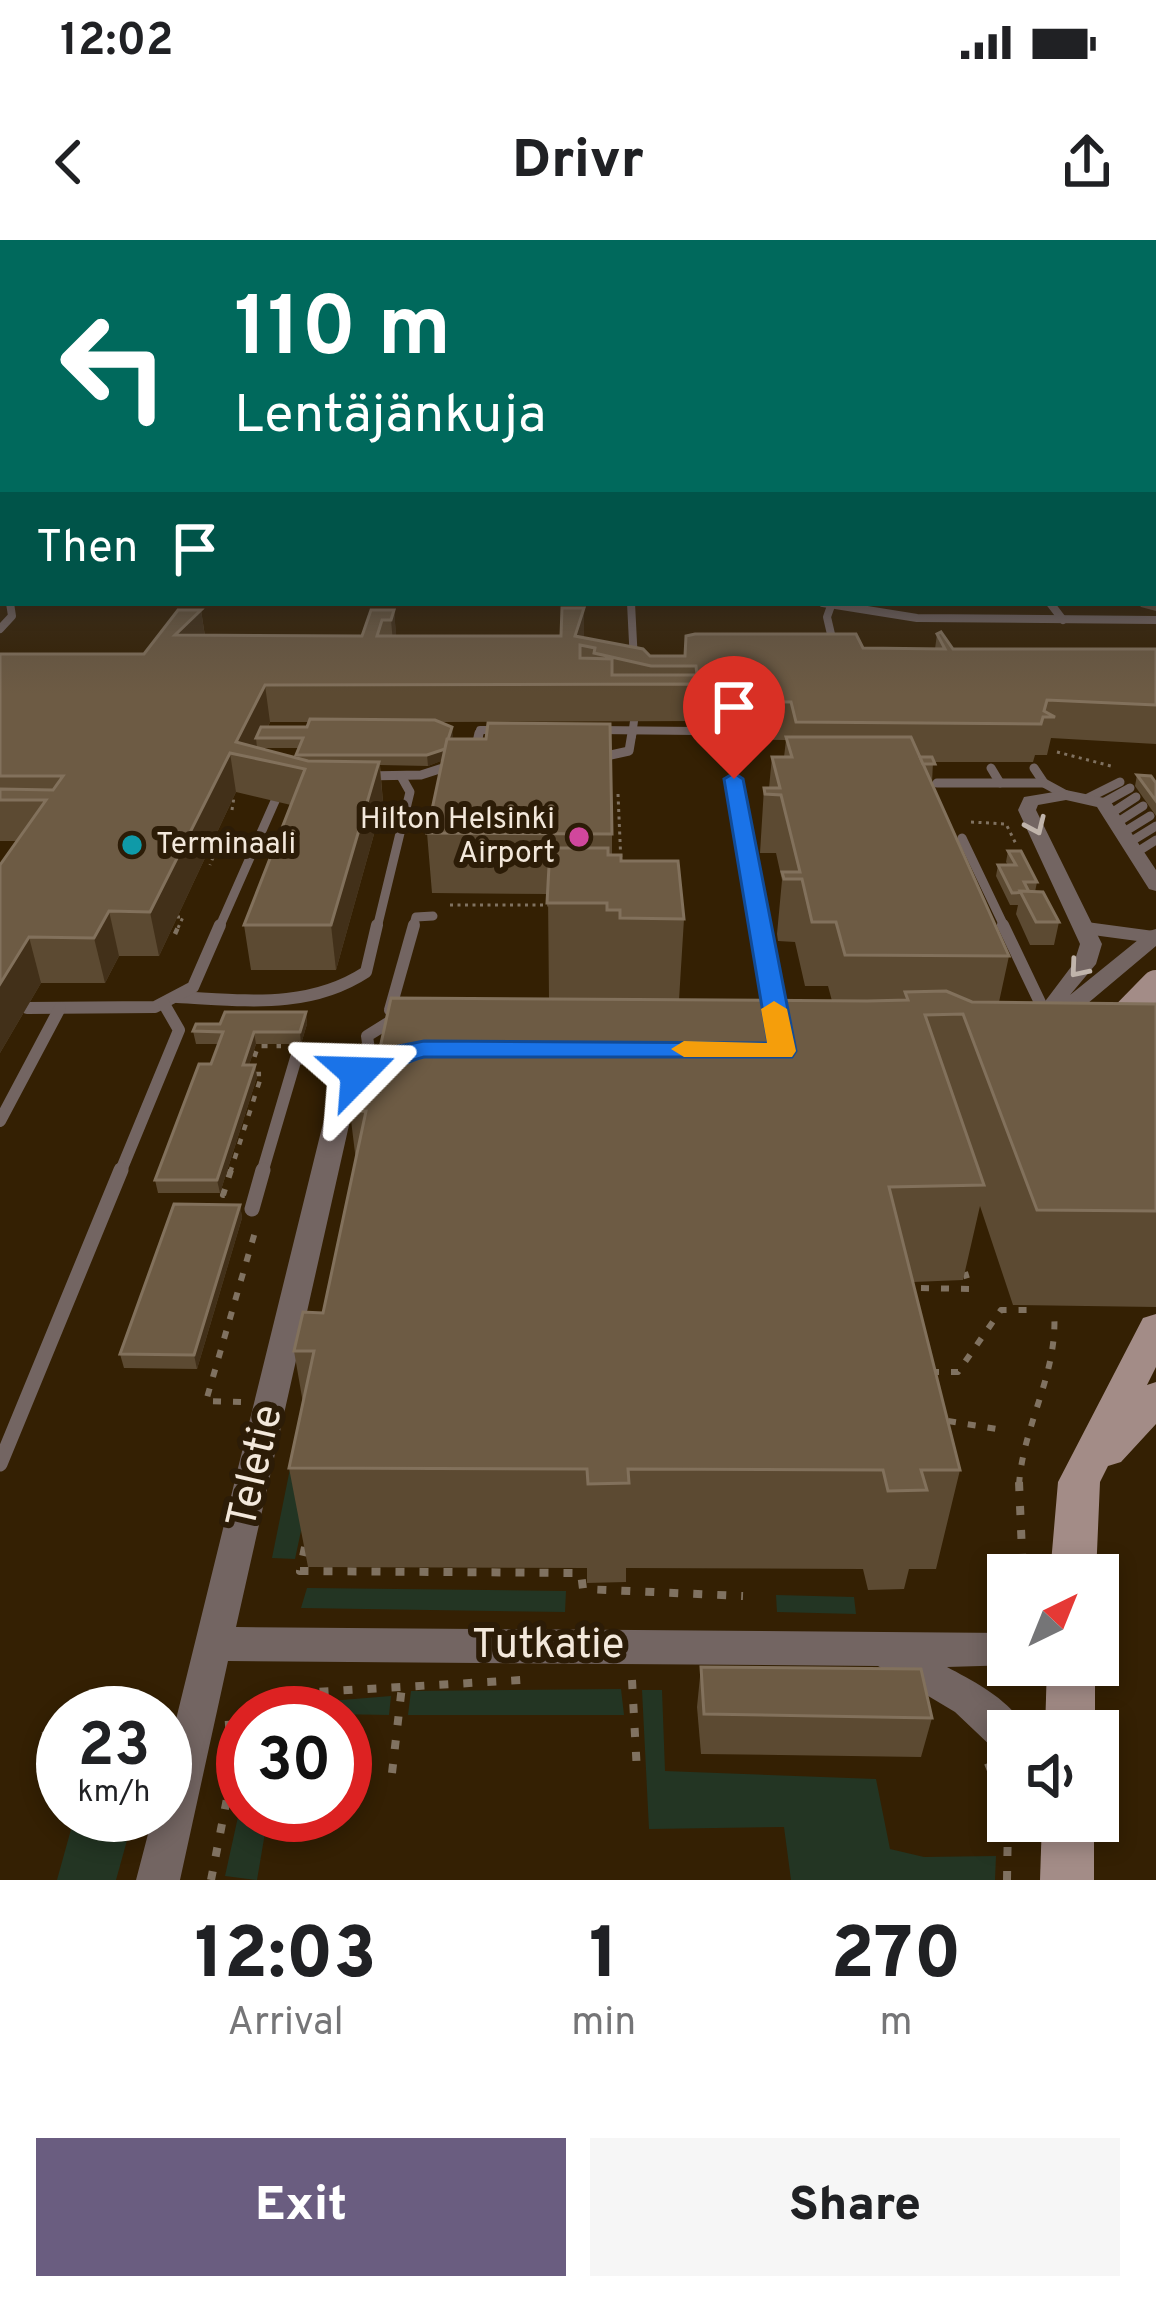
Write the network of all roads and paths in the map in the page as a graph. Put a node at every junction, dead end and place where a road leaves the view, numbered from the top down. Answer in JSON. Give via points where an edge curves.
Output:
{"nodes":[{"id":1,"x":7,"y":606,"type":"edge"},
{"id":2,"x":631,"y":606,"type":"edge"},
{"id":3,"x":828,"y":606,"type":"edge"},
{"id":4,"x":841,"y":606,"type":"edge"},
{"id":5,"x":1052,"y":606,"type":"edge"},
{"id":6,"x":1064,"y":620,"type":"junction"},
{"id":7,"x":1156,"y":620,"type":"edge"},
{"id":8,"x":0,"y":629,"type":"edge"},
{"id":9,"x":836,"y":660,"type":"edge"},
{"id":10,"x":634,"y":663,"type":"junction"},
{"id":11,"x":652,"y":663,"type":"edge"},
{"id":12,"x":618,"y":664,"type":"edge"},
{"id":13,"x":632,"y":684,"type":"edge"},
{"id":14,"x":634,"y":726,"type":"junction"},
{"id":15,"x":524,"y":730,"type":"edge"},
{"id":16,"x":590,"y":730,"type":"edge"},
{"id":17,"x":698,"y":731,"type":"edge"},
{"id":18,"x":473,"y":758,"type":"junction"},
{"id":19,"x":487,"y":758,"type":"edge"},
{"id":20,"x":583,"y":758,"type":"edge"},
{"id":21,"x":934,"y":767,"type":"edge"},
{"id":22,"x":950,"y":767,"type":"dead end"},
{"id":23,"x":977,"y":767,"type":"dead end"},
{"id":24,"x":963,"y":768,"type":"dead end"},
{"id":25,"x":991,"y":768,"type":"dead end"},
{"id":26,"x":1006,"y":768,"type":"dead end"},
{"id":27,"x":1020,"y":768,"type":"dead end"},
{"id":28,"x":1034,"y":768,"type":"dead end"},
{"id":29,"x":361,"y":776,"type":"edge"},
{"id":30,"x":401,"y":776,"type":"junction"},
{"id":31,"x":734,"y":779,"type":"dead end"},
{"id":32,"x":956,"y":783,"type":"junction"},
{"id":33,"x":970,"y":783,"type":"junction"},
{"id":34,"x":986,"y":783,"type":"junction"},
{"id":35,"x":1000,"y":783,"type":"junction"},
{"id":36,"x":1014,"y":783,"type":"junction"},
{"id":37,"x":1030,"y":783,"type":"junction"},
{"id":38,"x":1045,"y":783,"type":"junction"},
{"id":39,"x":279,"y":793,"type":"edge"},
{"id":40,"x":618,"y":794,"type":"dead end"},
{"id":41,"x":1066,"y":795,"type":"junction"},
{"id":42,"x":234,"y":797,"type":"dead end"},
{"id":43,"x":1139,"y":803,"type":"edge"},
{"id":44,"x":232,"y":810,"type":"dead end"},
{"id":45,"x":960,"y":821,"type":"dead end"},
{"id":46,"x":962,"y":838,"type":"edge"},
{"id":47,"x":1156,"y":840,"type":"edge"},
{"id":48,"x":1131,"y":842,"type":"edge"},
{"id":49,"x":1019,"y":849,"type":"edge"},
{"id":50,"x":209,"y":850,"type":"dead end"},
{"id":51,"x":210,"y":865,"type":"dead end"},
{"id":52,"x":622,"y":883,"type":"edge"},
{"id":53,"x":560,"y":905,"type":"edge"},
{"id":54,"x":435,"y":911,"type":"joint"},
{"id":55,"x":177,"y":917,"type":"dead end"},
{"id":56,"x":1086,"y":928,"type":"junction"},
{"id":57,"x":176,"y":934,"type":"dead end"},
{"id":58,"x":1155,"y":936,"type":"edge"},
{"id":59,"x":1156,"y":985,"type":"edge"},
{"id":60,"x":171,"y":1000,"type":"junction"},
{"id":61,"x":27,"y":1007,"type":"dead end"},
{"id":62,"x":60,"y":1008,"type":"junction"},
{"id":63,"x":407,"y":1014,"type":"edge"},
{"id":64,"x":386,"y":1023,"type":"junction"},
{"id":65,"x":1038,"y":1023,"type":"junction"},
{"id":66,"x":779,"y":1036,"type":"edge"},
{"id":67,"x":1094,"y":1049,"type":"edge"},
{"id":68,"x":404,"y":1052,"type":"edge"},
{"id":69,"x":370,"y":1064,"type":"junction"},
{"id":70,"x":0,"y":1121,"type":"edge"},
{"id":71,"x":252,"y":1209,"type":"dead end"},
{"id":72,"x":255,"y":1230,"type":"dead end"},
{"id":73,"x":963,"y":1267,"type":"dead end"},
{"id":74,"x":921,"y":1288,"type":"dead end"},
{"id":75,"x":1036,"y":1310,"type":"dead end"},
{"id":76,"x":1054,"y":1310,"type":"dead end"},
{"id":77,"x":1154,"y":1340,"type":"edge"},
{"id":78,"x":914,"y":1372,"type":"edge"},
{"id":79,"x":1156,"y":1398,"type":"edge"},
{"id":80,"x":241,"y":1402,"type":"dead end"},
{"id":81,"x":948,"y":1421,"type":"edge"},
{"id":82,"x":1003,"y":1430,"type":"dead end"},
{"id":83,"x":0,"y":1463,"type":"edge"},
{"id":84,"x":1079,"y":1482,"type":"junction"},
{"id":85,"x":309,"y":1526,"type":"dead end"},
{"id":86,"x":1023,"y":1554,"type":"edge"},
{"id":87,"x":1074,"y":1554,"type":"edge"},
{"id":88,"x":743,"y":1596,"type":"dead end"},
{"id":89,"x":215,"y":1644,"type":"junction"},
{"id":90,"x":987,"y":1651,"type":"edge"},
{"id":91,"x":880,"y":1652,"type":"junction"},
{"id":92,"x":540,"y":1680,"type":"dead end"},
{"id":93,"x":609,"y":1680,"type":"dead end"},
{"id":94,"x":632,"y":1680,"type":"junction"},
{"id":95,"x":655,"y":1680,"type":"dead end"},
{"id":96,"x":402,"y":1686,"type":"junction"},
{"id":97,"x":372,"y":1688,"type":"edge"},
{"id":98,"x":987,"y":1716,"type":"edge"},
{"id":99,"x":637,"y":1772,"type":"dead end"},
{"id":100,"x":392,"y":1773,"type":"dead end"},
{"id":101,"x":218,"y":1842,"type":"edge"},
{"id":102,"x":1008,"y":1842,"type":"edge"},
{"id":103,"x":158,"y":1880,"type":"edge"},
{"id":104,"x":211,"y":1880,"type":"edge"},
{"id":105,"x":1007,"y":1880,"type":"edge"}],
"edges":[{"from":1,"to":8,"type":"lane","via":[[13,616]]},
{"from":2,"to":10,"type":"lane"},
{"from":3,"to":9,"type":"lane"},
{"from":4,"to":6,"type":"lane","via":[[917,618]]},
{"from":5,"to":6,"type":"lane"},
{"from":6,"to":7,"type":"lane"},
{"from":10,"to":11,"type":"lane"},
{"from":10,"to":12,"type":"lane"},
{"from":10,"to":13,"type":"lane"},
{"from":14,"to":16,"type":"lane"},
{"from":14,"to":17,"type":"lane"},
{"from":14,"to":20,"type":"lane","via":[[629,751]]},
{"from":15,"to":18,"type":"lane","via":[[480,730]]},
{"from":18,"to":19,"type":"lane"},
{"from":18,"to":30,"type":"lane"},
{"from":21,"to":32,"type":"lane","via":[[939,783]]},
{"from":22,"to":32,"type":"lane"},
{"from":23,"to":34,"type":"lane"},
{"from":24,"to":33,"type":"lane"},
{"from":25,"to":35,"type":"lane"},
{"from":26,"to":36,"type":"lane"},
{"from":27,"to":37,"type":"lane"},
{"from":28,"to":38,"type":"lane"},
{"from":29,"to":30,"type":"lane"},
{"from":30,"to":60,"type":"lane","via":[[410,793],[366,972],[343,989],[302,998]]},
{"from":31,"to":66,"type":"lane"},
{"from":32,"to":33,"type":"lane"},
{"from":33,"to":34,"type":"lane"},
{"from":34,"to":35,"type":"lane"},
{"from":35,"to":36,"type":"lane"},
{"from":36,"to":37,"type":"lane"},
{"from":37,"to":38,"type":"lane"},
{"from":38,"to":41,"type":"lane"},
{"from":39,"to":60,"type":"lane","via":[[203,976]]},
{"from":40,"to":52,"type":"path"},
{"from":41,"to":48,"type":"street"},
{"from":41,"to":56,"type":"street","one_way":true,"via":[[1038,797],[1027,810]]},
{"from":42,"to":44,"type":"path"},
{"from":43,"to":48,"type":"lane"},
{"from":43,"to":48,"type":"lane"},
{"from":43,"to":48,"type":"lane"},
{"from":45,"to":49,"type":"path","via":[[1006,824]]},
{"from":46,"to":65,"type":"lane"},
{"from":47,"to":48,"type":"lane"},
{"from":50,"to":51,"type":"path","via":[[216,850]]},
{"from":53,"to":54,"type":"path"},
{"from":54,"to":64,"type":"lane","via":[[416,917]]},
{"from":55,"to":57,"type":"path"},
{"from":56,"to":58,"type":"lane"},
{"from":56,"to":65,"type":"street","one_way":true,"via":[[1088,962]]},
{"from":58,"to":65,"type":"street"},
{"from":59,"to":67,"type":"main road","bridge":true},
{"from":60,"to":62,"type":"lane"},
{"from":60,"to":83,"type":"lane","via":[[179,1030]]},
{"from":61,"to":62,"type":"lane"},
{"from":62,"to":70,"type":"lane"},
{"from":63,"to":64,"type":"lane"},
{"from":64,"to":69,"type":"lane","via":[[368,1036]]},
{"from":68,"to":69,"type":"street"},
{"from":69,"to":71,"type":"lane","via":[[296,1058]]},
{"from":69,"to":89,"type":"street","name":"Teletie","via":[[340,1103]]},
{"from":72,"to":80,"type":"path","via":[[206,1400]]},
{"from":73,"to":74,"type":"path","via":[[970,1289]]},
{"from":75,"to":78,"type":"path","bridge":true,"via":[[1001,1310],[958,1372]]},
{"from":76,"to":86,"type":"path","via":[[1059,1345],[1023,1456]]},
{"from":77,"to":84,"type":"main road"},
{"from":79,"to":84,"type":"main road"},
{"from":81,"to":82,"type":"path"},
{"from":84,"to":87,"type":"main road"},
{"from":85,"to":88,"type":"path","via":[[300,1571],[581,1573],[583,1589]]},
{"from":89,"to":91,"type":"street","name":"Tutkatie"},
{"from":89,"to":103,"type":"street","name":"Teletie"},
{"from":90,"to":91,"type":"street","name":"Tutkatie"},
{"from":91,"to":98,"type":"street","name":"Tutkatie"},
{"from":92,"to":96,"type":"path"},
{"from":93,"to":94,"type":"path"},
{"from":94,"to":95,"type":"path"},
{"from":94,"to":99,"type":"path"},
{"from":96,"to":97,"type":"path"},
{"from":96,"to":100,"type":"path"},
{"from":101,"to":104,"type":"path"},
{"from":102,"to":105,"type":"path"}]}
